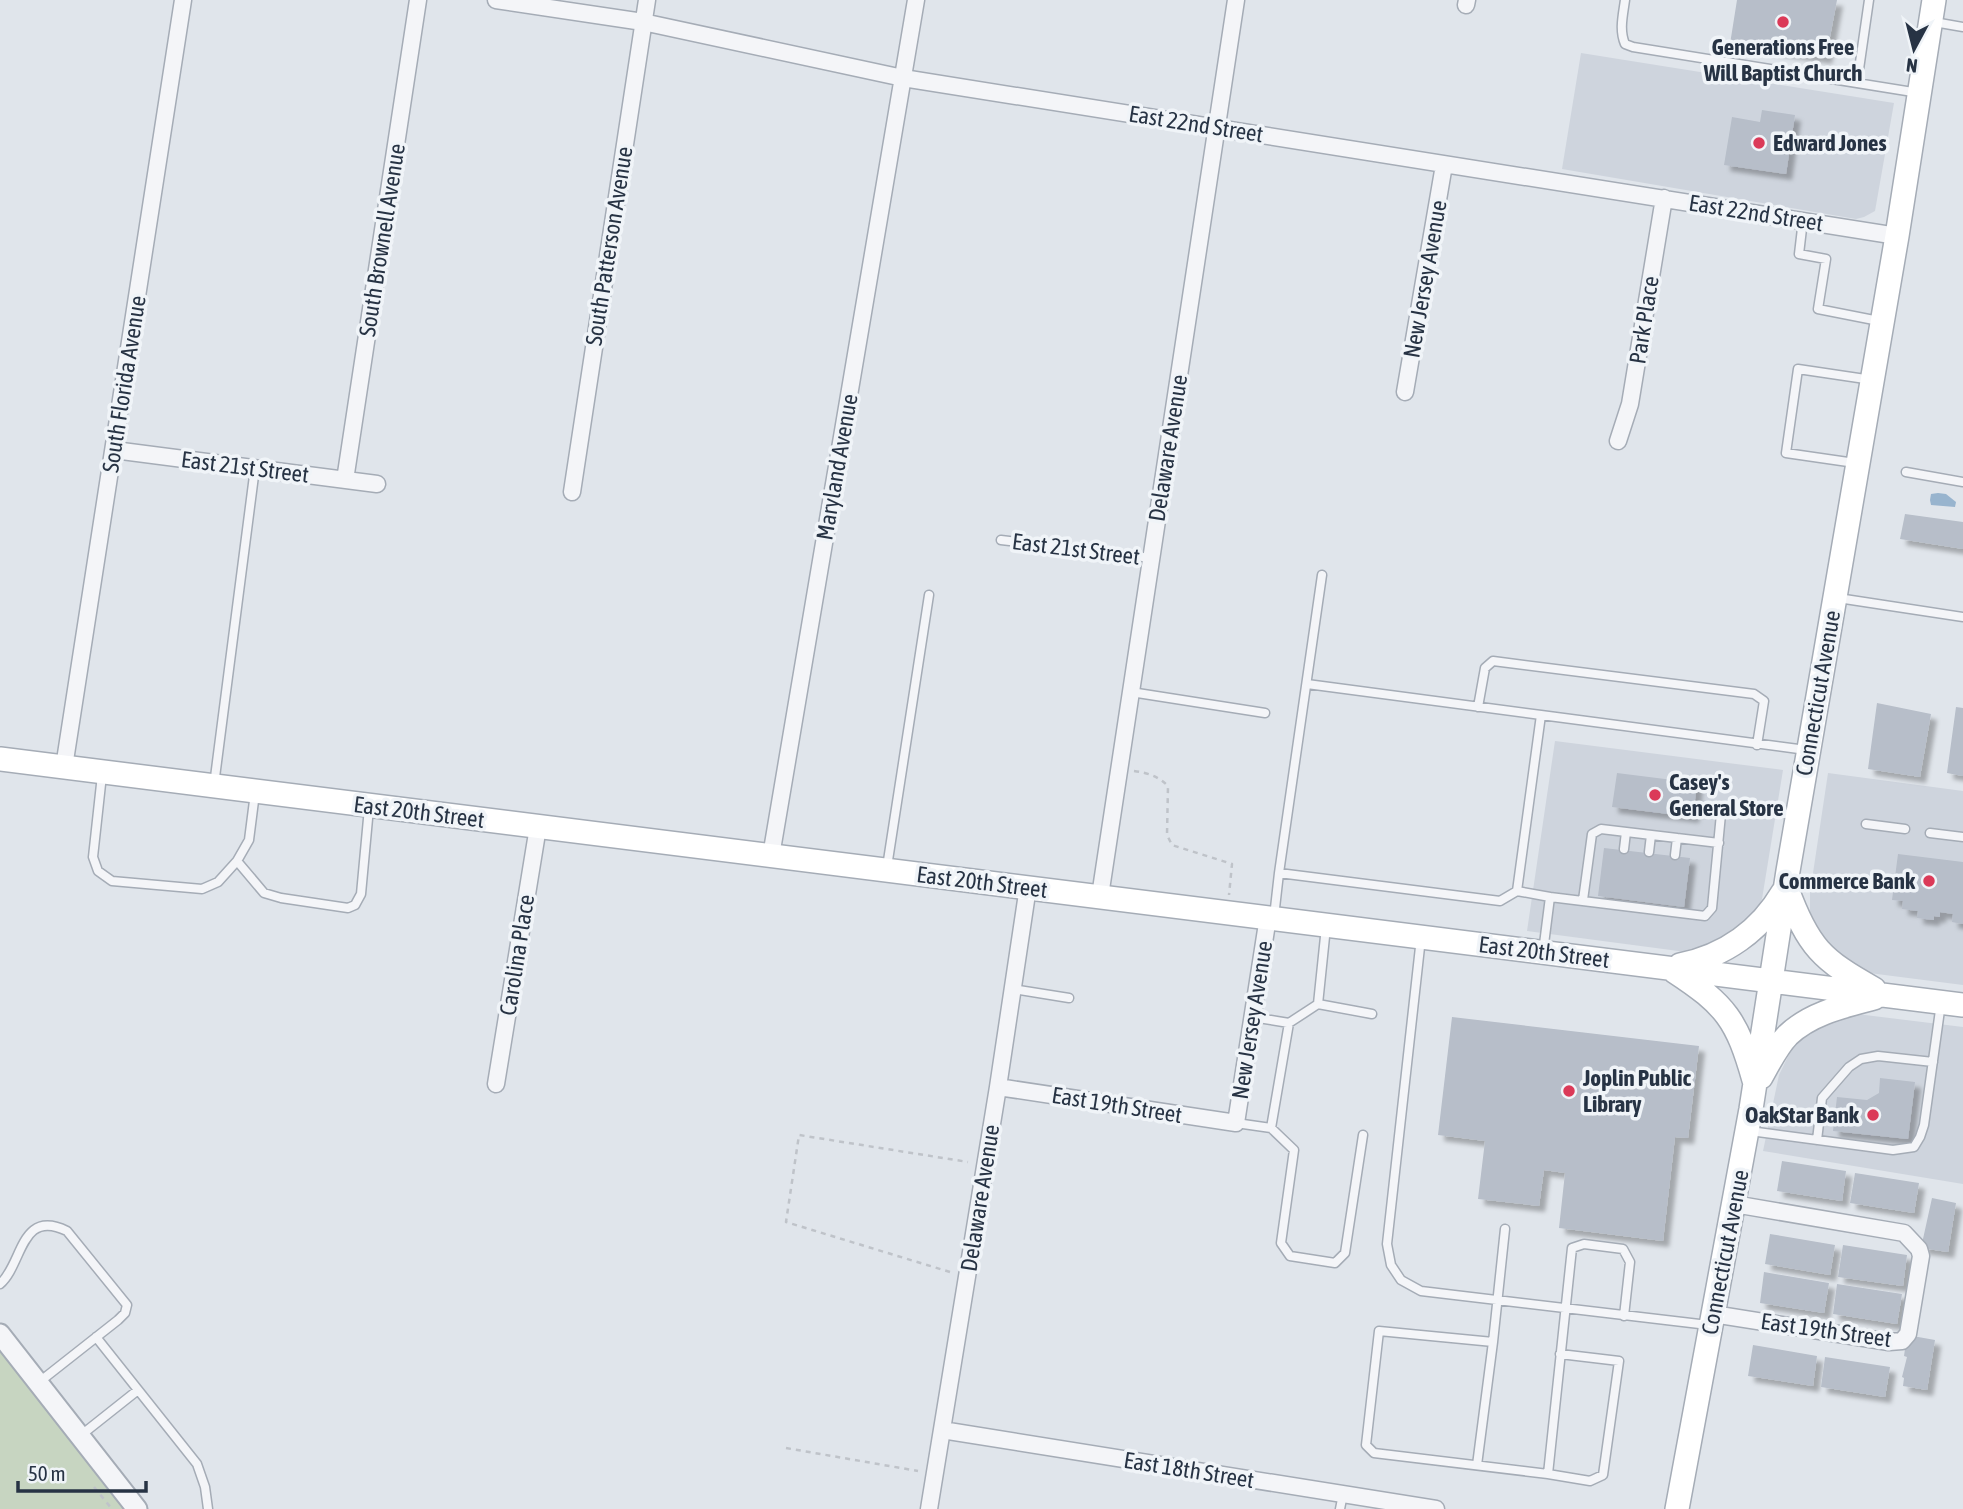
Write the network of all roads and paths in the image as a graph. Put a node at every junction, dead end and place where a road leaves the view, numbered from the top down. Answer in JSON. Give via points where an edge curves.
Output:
{"nodes":[{"id":1,"x":183,"y":0,"type":"edge"},
{"id":2,"x":418,"y":0,"type":"edge"},
{"id":3,"x":496,"y":0,"type":"edge"},
{"id":4,"x":647,"y":0,"type":"edge"},
{"id":5,"x":916,"y":0,"type":"edge"},
{"id":6,"x":1237,"y":0,"type":"edge"},
{"id":7,"x":1625,"y":0,"type":"edge"},
{"id":8,"x":1869,"y":0,"type":"edge"},
{"id":9,"x":1932,"y":11,"type":"edge"},
{"id":10,"x":643,"y":22,"type":"junction"},
{"id":11,"x":1963,"y":27,"type":"edge"},
{"id":12,"x":903,"y":78,"type":"junction"},
{"id":13,"x":1857,"y":83,"type":"junction"},
{"id":14,"x":1919,"y":93,"type":"junction"},
{"id":15,"x":1217,"y":127,"type":"junction"},
{"id":16,"x":1444,"y":165,"type":"junction"},
{"id":17,"x":1664,"y":198,"type":"junction"},
{"id":18,"x":1803,"y":220,"type":"junction"},
{"id":19,"x":1897,"y":236,"type":"junction"},
{"id":20,"x":1882,"y":321,"type":"junction"},
{"id":21,"x":1872,"y":380,"type":"junction"},
{"id":22,"x":1405,"y":392,"type":"dead end"},
{"id":23,"x":1618,"y":440,"type":"dead end"},
{"id":24,"x":114,"y":450,"type":"junction"},
{"id":25,"x":1858,"y":463,"type":"junction"},
{"id":26,"x":255,"y":468,"type":"junction"},
{"id":27,"x":1906,"y":472,"type":"dead end"},
{"id":28,"x":345,"y":480,"type":"junction"},
{"id":29,"x":1963,"y":482,"type":"edge"},
{"id":30,"x":377,"y":484,"type":"dead end"},
{"id":31,"x":572,"y":492,"type":"dead end"},
{"id":32,"x":1001,"y":540,"type":"dead end"},
{"id":33,"x":1151,"y":558,"type":"junction"},
{"id":34,"x":1322,"y":575,"type":"dead end"},
{"id":35,"x":929,"y":595,"type":"dead end"},
{"id":36,"x":1835,"y":598,"type":"junction"},
{"id":37,"x":1963,"y":617,"type":"edge"},
{"id":38,"x":1307,"y":684,"type":"junction"},
{"id":39,"x":1130,"y":692,"type":"junction"},
{"id":40,"x":1478,"y":707,"type":"junction"},
{"id":41,"x":1265,"y":713,"type":"dead end"},
{"id":42,"x":1541,"y":715,"type":"junction"},
{"id":43,"x":1757,"y":745,"type":"junction"},
{"id":44,"x":1808,"y":751,"type":"junction"},
{"id":45,"x":0,"y":759,"type":"edge"},
{"id":46,"x":64,"y":767,"type":"junction"},
{"id":47,"x":1119,"y":768,"type":"junction"},
{"id":48,"x":102,"y":772,"type":"junction"},
{"id":49,"x":214,"y":786,"type":"junction"},
{"id":50,"x":255,"y":791,"type":"junction"},
{"id":51,"x":369,"y":806,"type":"junction"},
{"id":52,"x":1797,"y":815,"type":"junction"},
{"id":53,"x":1866,"y":824,"type":"dead end"},
{"id":54,"x":538,"y":827,"type":"junction"},
{"id":55,"x":1905,"y":829,"type":"dead end"},
{"id":56,"x":1626,"y":832,"type":"junction"},
{"id":57,"x":1930,"y":833,"type":"dead end"},
{"id":58,"x":1650,"y":835,"type":"junction"},
{"id":59,"x":1963,"y":837,"type":"edge"},
{"id":60,"x":1676,"y":838,"type":"junction"},
{"id":61,"x":1718,"y":843,"type":"junction"},
{"id":62,"x":1624,"y":849,"type":"dead end"},
{"id":63,"x":1649,"y":852,"type":"dead end"},
{"id":64,"x":1675,"y":855,"type":"dead end"},
{"id":65,"x":771,"y":856,"type":"junction"},
{"id":66,"x":237,"y":861,"type":"junction"},
{"id":67,"x":887,"y":870,"type":"junction"},
{"id":68,"x":1279,"y":873,"type":"junction"},
{"id":69,"x":1786,"y":886,"type":"junction"},
{"id":70,"x":1028,"y":887,"type":"junction"},
{"id":71,"x":1517,"y":891,"type":"junction"},
{"id":72,"x":1100,"y":896,"type":"junction"},
{"id":73,"x":1550,"y":897,"type":"junction"},
{"id":74,"x":1583,"y":900,"type":"junction"},
{"id":75,"x":1226,"y":912,"type":"junction"},
{"id":76,"x":1271,"y":917,"type":"junction"},
{"id":77,"x":1327,"y":925,"type":"junction"},
{"id":78,"x":1421,"y":937,"type":"junction"},
{"id":79,"x":1543,"y":952,"type":"junction"},
{"id":80,"x":1668,"y":967,"type":"junction"},
{"id":81,"x":1773,"y":980,"type":"junction"},
{"id":82,"x":1013,"y":989,"type":"junction"},
{"id":83,"x":1885,"y":995,"type":"junction"},
{"id":84,"x":1069,"y":998,"type":"dead end"},
{"id":85,"x":1318,"y":1004,"type":"junction"},
{"id":86,"x":1952,"y":1004,"type":"edge"},
{"id":87,"x":1372,"y":1014,"type":"dead end"},
{"id":88,"x":1252,"y":1017,"type":"junction"},
{"id":89,"x":1289,"y":1023,"type":"junction"},
{"id":90,"x":1933,"y":1062,"type":"junction"},
{"id":91,"x":496,"y":1084,"type":"dead end"},
{"id":92,"x":1755,"y":1085,"type":"junction"},
{"id":93,"x":998,"y":1087,"type":"junction"},
{"id":94,"x":1236,"y":1123,"type":"junction"},
{"id":95,"x":1271,"y":1128,"type":"junction"},
{"id":96,"x":1747,"y":1131,"type":"junction"},
{"id":97,"x":1363,"y":1135,"type":"dead end"},
{"id":98,"x":1817,"y":1140,"type":"junction"},
{"id":99,"x":985,"y":1165,"type":"junction"},
{"id":100,"x":1734,"y":1204,"type":"junction"},
{"id":101,"x":1504,"y":1229,"type":"dead end"},
{"id":102,"x":967,"y":1277,"type":"junction"},
{"id":103,"x":0,"y":1284,"type":"edge"},
{"id":104,"x":1496,"y":1301,"type":"junction"},
{"id":105,"x":1564,"y":1309,"type":"junction"},
{"id":106,"x":1624,"y":1316,"type":"junction"},
{"id":107,"x":1712,"y":1320,"type":"junction"},
{"id":108,"x":0,"y":1334,"type":"edge"},
{"id":109,"x":96,"y":1337,"type":"junction"},
{"id":110,"x":1493,"y":1342,"type":"junction"},
{"id":111,"x":1560,"y":1354,"type":"junction"},
{"id":112,"x":38,"y":1383,"type":"junction"},
{"id":113,"x":138,"y":1390,"type":"junction"},
{"id":114,"x":942,"y":1430,"type":"junction"},
{"id":115,"x":80,"y":1436,"type":"junction"},
{"id":116,"x":786,"y":1448,"type":"dead end"},
{"id":117,"x":1477,"y":1465,"type":"junction"},
{"id":118,"x":935,"y":1474,"type":"junction"},
{"id":119,"x":1548,"y":1474,"type":"junction"},
{"id":120,"x":1341,"y":1502,"type":"edge"},
{"id":121,"x":137,"y":1509,"type":"edge"},
{"id":122,"x":208,"y":1509,"type":"edge"},
{"id":123,"x":929,"y":1509,"type":"edge"},
{"id":124,"x":1436,"y":1509,"type":"edge"},
{"id":125,"x":1677,"y":1509,"type":"edge"}],
"edges":[{"from":1,"to":24,"type":"street","name":"South Florida Avenue"},
{"from":2,"to":28,"type":"street","name":"South Brownell Avenue"},
{"from":3,"to":10,"type":"street","name":"East 22nd Street"},
{"from":4,"to":10,"type":"street","name":"South Patterson Avenue"},
{"from":5,"to":12,"type":"street","name":"Maryland Avenue"},
{"from":6,"to":15,"type":"street","name":"Delaware Avenue"},
{"from":7,"to":13,"type":"lane","via":[[1622,39],[1633,47]]},
{"from":8,"to":13,"type":"lane"},
{"from":9,"to":11,"type":"lane"},
{"from":9,"to":14,"type":"main road","name":"Connecticut Avenue"},
{"from":10,"to":12,"type":"street","name":"East 22nd Street"},
{"from":10,"to":31,"type":"street","name":"South Patterson Avenue"},
{"from":12,"to":15,"type":"street","name":"East 22nd Street"},
{"from":12,"to":65,"type":"street","name":"Maryland Avenue"},
{"from":13,"to":14,"type":"lane"},
{"from":14,"to":19,"type":"main road","name":"Connecticut Avenue"},
{"from":15,"to":16,"type":"street","name":"East 22nd Street"},
{"from":15,"to":33,"type":"street","name":"Delaware Avenue"},
{"from":16,"to":17,"type":"street","name":"East 22nd Street"},
{"from":16,"to":22,"type":"street","name":"New Jersey Avenue"},
{"from":17,"to":18,"type":"street","name":"East 22nd Street"},
{"from":17,"to":23,"type":"street","name":"Park Place","via":[[1630,404]]},
{"from":18,"to":19,"type":"street","name":"East 22nd Street"},
{"from":18,"to":20,"type":"lane","via":[[1799,254],[1826,259],[1818,309]]},
{"from":19,"to":20,"type":"main road","name":"Connecticut Avenue"},
{"from":20,"to":21,"type":"main road","name":"Connecticut Avenue"},
{"from":21,"to":25,"type":"main road","name":"Connecticut Avenue"},
{"from":21,"to":25,"type":"lane","via":[[1798,369],[1786,453]]},
{"from":24,"to":26,"type":"street","name":"East 21st Street"},
{"from":24,"to":46,"type":"street","name":"South Florida Avenue"},
{"from":25,"to":36,"type":"main road","name":"Connecticut Avenue"},
{"from":26,"to":28,"type":"street","name":"East 21st Street"},
{"from":26,"to":49,"type":"lane"},
{"from":27,"to":29,"type":"lane"},
{"from":28,"to":30,"type":"street","name":"East 21st Street"},
{"from":32,"to":33,"type":"lane","name":"East 21st Street"},
{"from":33,"to":39,"type":"street","name":"Delaware Avenue"},
{"from":34,"to":38,"type":"lane"},
{"from":35,"to":67,"type":"lane"},
{"from":36,"to":37,"type":"lane"},
{"from":36,"to":44,"type":"main road","name":"Connecticut Avenue"},
{"from":38,"to":40,"type":"lane"},
{"from":38,"to":68,"type":"lane"},
{"from":39,"to":41,"type":"lane"},
{"from":39,"to":47,"type":"street","name":"Delaware Avenue"},
{"from":40,"to":42,"type":"lane"},
{"from":40,"to":43,"type":"lane","via":[[1485,668],[1493,661],[1754,694],[1765,701]]},
{"from":42,"to":43,"type":"lane"},
{"from":42,"to":71,"type":"lane"},
{"from":43,"to":44,"type":"lane"},
{"from":44,"to":52,"type":"main road","name":"Connecticut Avenue"},
{"from":45,"to":46,"type":"main road","name":"East 20th Street"},
{"from":46,"to":48,"type":"main road","name":"East 20th Street"},
{"from":47,"to":72,"type":"street","name":"Delaware Avenue"},
{"from":47,"to":75,"type":"path","via":[[1149,773],[1168,786],[1167,835],[1172,845],[1232,864]]},
{"from":48,"to":49,"type":"main road","name":"East 20th Street"},
{"from":48,"to":66,"type":"lane","via":[[93,857],[98,872],[112,881],[202,889],[218,882]]},
{"from":49,"to":50,"type":"main road","name":"East 20th Street"},
{"from":50,"to":51,"type":"main road","name":"East 20th Street"},
{"from":50,"to":66,"type":"lane","via":[[249,841]]},
{"from":51,"to":54,"type":"main road","name":"East 20th Street"},
{"from":51,"to":66,"type":"lane","via":[[361,894],[348,908],[264,893]]},
{"from":52,"to":61,"type":"lane","via":[[1734,806],[1721,814]]},
{"from":52,"to":69,"type":"main road","name":"Connecticut Avenue"},
{"from":53,"to":55,"type":"lane"},
{"from":54,"to":65,"type":"main road","name":"East 20th Street"},
{"from":54,"to":91,"type":"street","name":"Carolina Place"},
{"from":56,"to":58,"type":"lane"},
{"from":56,"to":62,"type":"lane"},
{"from":56,"to":74,"type":"lane","via":[[1601,829],[1592,834]]},
{"from":57,"to":59,"type":"lane"},
{"from":58,"to":60,"type":"lane"},
{"from":58,"to":63,"type":"lane"},
{"from":60,"to":61,"type":"lane"},
{"from":60,"to":64,"type":"lane"},
{"from":61,"to":74,"type":"lane","via":[[1712,908],[1705,916],[1618,900]]},
{"from":65,"to":67,"type":"main road","name":"East 20th Street"},
{"from":67,"to":70,"type":"main road","name":"East 20th Street"},
{"from":68,"to":71,"type":"lane","via":[[1500,901]]},
{"from":68,"to":76,"type":"lane"},
{"from":69,"to":80,"type":"main road","via":[[1764,919],[1727,949]]},
{"from":69,"to":81,"type":"main road","name":"Connecticut Avenue"},
{"from":69,"to":83,"type":"main road","via":[[1804,929],[1822,954],[1840,970]]},
{"from":70,"to":72,"type":"main road","name":"East 20th Street"},
{"from":70,"to":82,"type":"street","name":"Delaware Avenue"},
{"from":71,"to":73,"type":"lane"},
{"from":72,"to":75,"type":"main road","name":"East 20th Street"},
{"from":73,"to":74,"type":"lane"},
{"from":73,"to":79,"type":"lane"},
{"from":75,"to":76,"type":"main road","name":"East 20th Street"},
{"from":76,"to":77,"type":"main road","name":"East 20th Street"},
{"from":76,"to":88,"type":"street","name":"New Jersey Avenue"},
{"from":77,"to":78,"type":"main road","name":"East 20th Street"},
{"from":77,"to":85,"type":"lane"},
{"from":78,"to":79,"type":"main road","name":"East 20th Street"},
{"from":78,"to":104,"type":"lane","via":[[1387,1244],[1391,1265],[1401,1280],[1421,1291]]},
{"from":79,"to":80,"type":"main road","name":"East 20th Street"},
{"from":80,"to":81,"type":"main road","name":"East 20th Street"},
{"from":80,"to":92,"type":"main road","via":[[1723,1009],[1741,1040]]},
{"from":81,"to":83,"type":"main road","name":"East 20th Street"},
{"from":81,"to":92,"type":"main road","name":"Connecticut Avenue"},
{"from":82,"to":84,"type":"lane"},
{"from":82,"to":93,"type":"street","name":"Delaware Avenue"},
{"from":83,"to":86,"type":"main road","name":"East 20th Street"},
{"from":83,"to":92,"type":"main road","via":[[1802,1024],[1786,1037]]},
{"from":85,"to":87,"type":"lane"},
{"from":85,"to":89,"type":"lane"},
{"from":86,"to":90,"type":"lane"},
{"from":88,"to":89,"type":"lane"},
{"from":88,"to":94,"type":"street","name":"New Jersey Avenue"},
{"from":89,"to":95,"type":"lane"},
{"from":90,"to":98,"type":"lane","via":[[1878,1056],[1849,1067],[1822,1098]]},
{"from":90,"to":98,"type":"lane","via":[[1924,1125],[1914,1147],[1893,1150]]},
{"from":92,"to":96,"type":"main road","name":"Connecticut Avenue"},
{"from":93,"to":94,"type":"street","name":"East 19th Street"},
{"from":93,"to":99,"type":"street","name":"Delaware Avenue"},
{"from":94,"to":95,"type":"lane"},
{"from":95,"to":97,"type":"lane","via":[[1294,1150],[1281,1242],[1290,1256],[1335,1263],[1345,1253]]},
{"from":96,"to":98,"type":"lane"},
{"from":96,"to":100,"type":"main road","name":"Connecticut Avenue"},
{"from":99,"to":102,"type":"street","name":"Delaware Avenue"},
{"from":99,"to":102,"type":"path","via":[[799,1135],[786,1222]]},
{"from":100,"to":107,"type":"main road","name":"Connecticut Avenue"},
{"from":100,"to":107,"type":"street","name":"East 19th Street","via":[[1904,1233],[1920,1256],[1908,1334],[1902,1341],[1889,1342]]},
{"from":101,"to":104,"type":"lane"},
{"from":102,"to":114,"type":"street","name":"Delaware Avenue"},
{"from":103,"to":109,"type":"lane","via":[[8,1277],[26,1237],[41,1226],[67,1231],[127,1305],[125,1313]]},
{"from":104,"to":105,"type":"lane"},
{"from":104,"to":110,"type":"lane"},
{"from":105,"to":106,"type":"lane"},
{"from":105,"to":106,"type":"lane","via":[[1572,1248],[1584,1244],[1623,1249],[1630,1262]]},
{"from":105,"to":111,"type":"lane"},
{"from":106,"to":107,"type":"lane"},
{"from":107,"to":125,"type":"main road","name":"Connecticut Avenue"},
{"from":108,"to":112,"type":"street"},
{"from":109,"to":112,"type":"lane"},
{"from":109,"to":113,"type":"lane"},
{"from":110,"to":117,"type":"lane"},
{"from":110,"to":117,"type":"lane","via":[[1379,1331],[1366,1445],[1374,1453]]},
{"from":111,"to":119,"type":"lane"},
{"from":111,"to":119,"type":"lane","via":[[1619,1360],[1603,1475],[1590,1481]]},
{"from":112,"to":115,"type":"street"},
{"from":113,"to":115,"type":"lane"},
{"from":113,"to":122,"type":"lane","via":[[197,1464]]},
{"from":114,"to":118,"type":"street","name":"Delaware Avenue"},
{"from":114,"to":120,"type":"street","name":"East 18th Street"},
{"from":115,"to":121,"type":"street"},
{"from":116,"to":118,"type":"path"},
{"from":117,"to":119,"type":"lane"},
{"from":118,"to":123,"type":"street","name":"Delaware Avenue"},
{"from":120,"to":124,"type":"street","name":"East 18th Street"}]}
